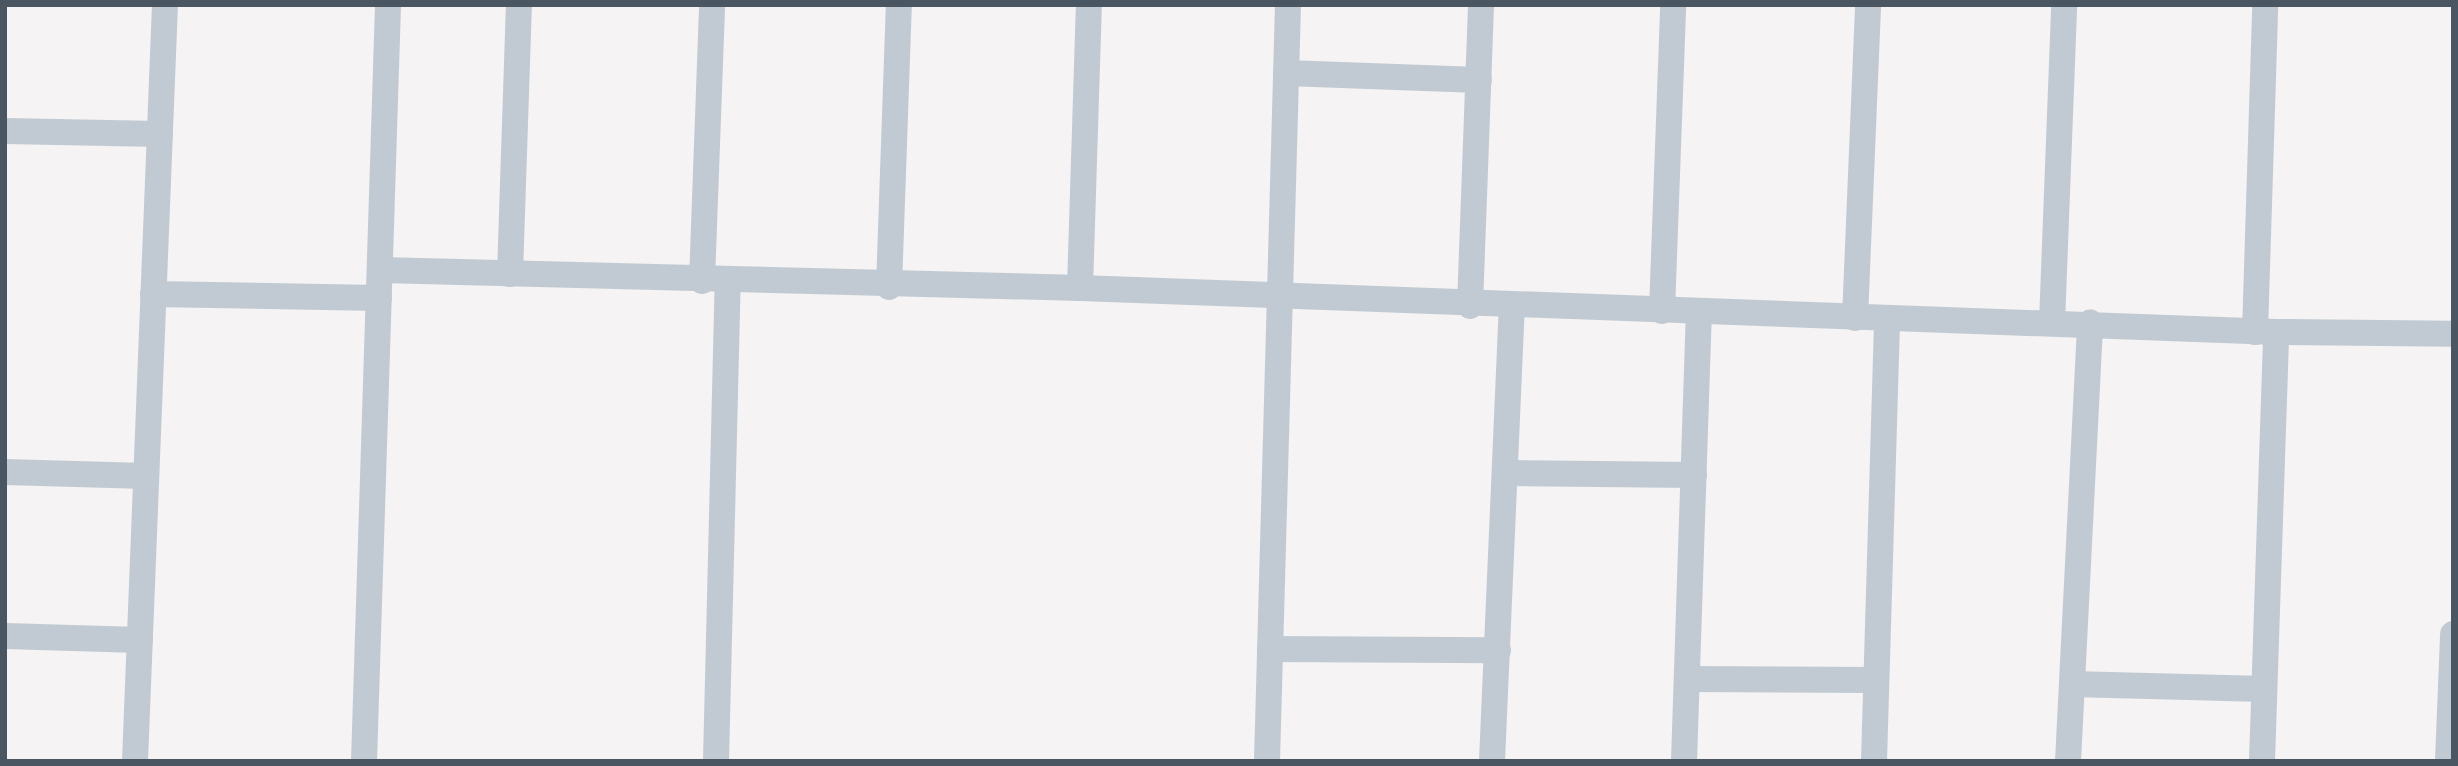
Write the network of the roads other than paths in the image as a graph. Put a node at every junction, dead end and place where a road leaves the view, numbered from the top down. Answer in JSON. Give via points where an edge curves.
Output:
{"nodes":[{"id":1,"x":165,"y":5,"type":"edge"},
{"id":2,"x":388,"y":5,"type":"edge"},
{"id":3,"x":519,"y":5,"type":"edge"},
{"id":4,"x":712,"y":5,"type":"edge"},
{"id":5,"x":899,"y":5,"type":"edge"},
{"id":6,"x":1089,"y":5,"type":"edge"},
{"id":7,"x":1288,"y":5,"type":"edge"},
{"id":8,"x":1482,"y":5,"type":"edge"},
{"id":9,"x":1673,"y":5,"type":"edge"},
{"id":10,"x":1868,"y":5,"type":"edge"},
{"id":11,"x":2064,"y":5,"type":"edge"},
{"id":12,"x":2265,"y":5,"type":"edge"},
{"id":13,"x":1286,"y":73,"type":"junction"},
{"id":14,"x":1479,"y":80,"type":"junction"},
{"id":15,"x":5,"y":131,"type":"edge"},
{"id":16,"x":160,"y":134,"type":"junction"},
{"id":17,"x":380,"y":270,"type":"junction"},
{"id":18,"x":510,"y":274,"type":"junction"},
{"id":19,"x":715,"y":281,"type":"junction"},
{"id":20,"x":890,"y":287,"type":"junction"},
{"id":21,"x":1080,"y":288,"type":"junction"},
{"id":22,"x":153,"y":294,"type":"junction"},
{"id":23,"x":379,"y":298,"type":"junction"},
{"id":24,"x":1278,"y":299,"type":"junction"},
{"id":25,"x":1471,"y":306,"type":"junction"},
{"id":26,"x":1512,"y":307,"type":"junction"},
{"id":27,"x":1662,"y":311,"type":"junction"},
{"id":28,"x":1699,"y":312,"type":"junction"},
{"id":29,"x":1855,"y":318,"type":"junction"},
{"id":30,"x":1887,"y":319,"type":"junction"},
{"id":31,"x":2052,"y":323,"type":"junction"},
{"id":32,"x":2090,"y":323,"type":"junction"},
{"id":33,"x":2266,"y":332,"type":"junction"},
{"id":34,"x":2453,"y":334,"type":"edge"},
{"id":35,"x":5,"y":472,"type":"edge"},
{"id":36,"x":1507,"y":472,"type":"junction"},
{"id":37,"x":1693,"y":475,"type":"junction"},
{"id":38,"x":146,"y":476,"type":"junction"},
{"id":39,"x":2453,"y":634,"type":"edge"},
{"id":40,"x":5,"y":636,"type":"edge"},
{"id":41,"x":140,"y":640,"type":"junction"},
{"id":42,"x":1270,"y":649,"type":"junction"},
{"id":43,"x":1498,"y":650,"type":"junction"},
{"id":44,"x":1687,"y":679,"type":"junction"},
{"id":45,"x":1875,"y":680,"type":"junction"},
{"id":46,"x":2072,"y":684,"type":"junction"},
{"id":47,"x":2264,"y":689,"type":"junction"},
{"id":48,"x":2451,"y":700,"type":"edge"},
{"id":49,"x":135,"y":761,"type":"edge"},
{"id":50,"x":364,"y":761,"type":"edge"},
{"id":51,"x":716,"y":761,"type":"edge"},
{"id":52,"x":1267,"y":761,"type":"edge"},
{"id":53,"x":1492,"y":761,"type":"edge"},
{"id":54,"x":1684,"y":761,"type":"edge"},
{"id":55,"x":1874,"y":761,"type":"edge"},
{"id":56,"x":2068,"y":761,"type":"edge"},
{"id":57,"x":2262,"y":761,"type":"edge"},
{"id":58,"x":2448,"y":761,"type":"edge"}],
"edges":[{"from":1,"to":16,"type":"street"},
{"from":2,"to":17,"type":"street"},
{"from":3,"to":18,"type":"street"},
{"from":4,"to":19,"type":"street"},
{"from":5,"to":20,"type":"street"},
{"from":6,"to":21,"type":"street"},
{"from":7,"to":13,"type":"street"},
{"from":8,"to":14,"type":"street"},
{"from":9,"to":27,"type":"street"},
{"from":10,"to":29,"type":"street"},
{"from":11,"to":31,"type":"street"},
{"from":12,"to":33,"type":"street"},
{"from":13,"to":14,"type":"street"},
{"from":13,"to":24,"type":"street"},
{"from":14,"to":25,"type":"street"},
{"from":15,"to":16,"type":"street"},
{"from":16,"to":22,"type":"street"},
{"from":17,"to":18,"type":"street"},
{"from":17,"to":23,"type":"street"},
{"from":18,"to":19,"type":"street"},
{"from":19,"to":20,"type":"street"},
{"from":19,"to":51,"type":"street"},
{"from":20,"to":21,"type":"street"},
{"from":21,"to":24,"type":"street"},
{"from":22,"to":23,"type":"street"},
{"from":22,"to":38,"type":"street"},
{"from":23,"to":50,"type":"street"},
{"from":24,"to":25,"type":"street"},
{"from":24,"to":42,"type":"street"},
{"from":25,"to":26,"type":"street"},
{"from":26,"to":27,"type":"street"},
{"from":26,"to":36,"type":"street"},
{"from":27,"to":28,"type":"street"},
{"from":28,"to":29,"type":"street"},
{"from":28,"to":37,"type":"street"},
{"from":29,"to":30,"type":"street"},
{"from":30,"to":31,"type":"street"},
{"from":30,"to":45,"type":"street"},
{"from":31,"to":32,"type":"street"},
{"from":32,"to":33,"type":"street"},
{"from":32,"to":46,"type":"street"},
{"from":33,"to":34,"type":"street"},
{"from":33,"to":47,"type":"street"},
{"from":35,"to":38,"type":"street"},
{"from":36,"to":37,"type":"street"},
{"from":36,"to":43,"type":"street"},
{"from":37,"to":44,"type":"street"},
{"from":38,"to":41,"type":"street"},
{"from":39,"to":48,"type":"street"},
{"from":40,"to":41,"type":"street"},
{"from":41,"to":49,"type":"street"},
{"from":42,"to":43,"type":"street"},
{"from":42,"to":52,"type":"street"},
{"from":43,"to":53,"type":"street"},
{"from":44,"to":45,"type":"street"},
{"from":44,"to":54,"type":"street"},
{"from":45,"to":55,"type":"street"},
{"from":46,"to":47,"type":"street"},
{"from":46,"to":56,"type":"street"},
{"from":47,"to":57,"type":"street"},
{"from":48,"to":58,"type":"street"}]}
